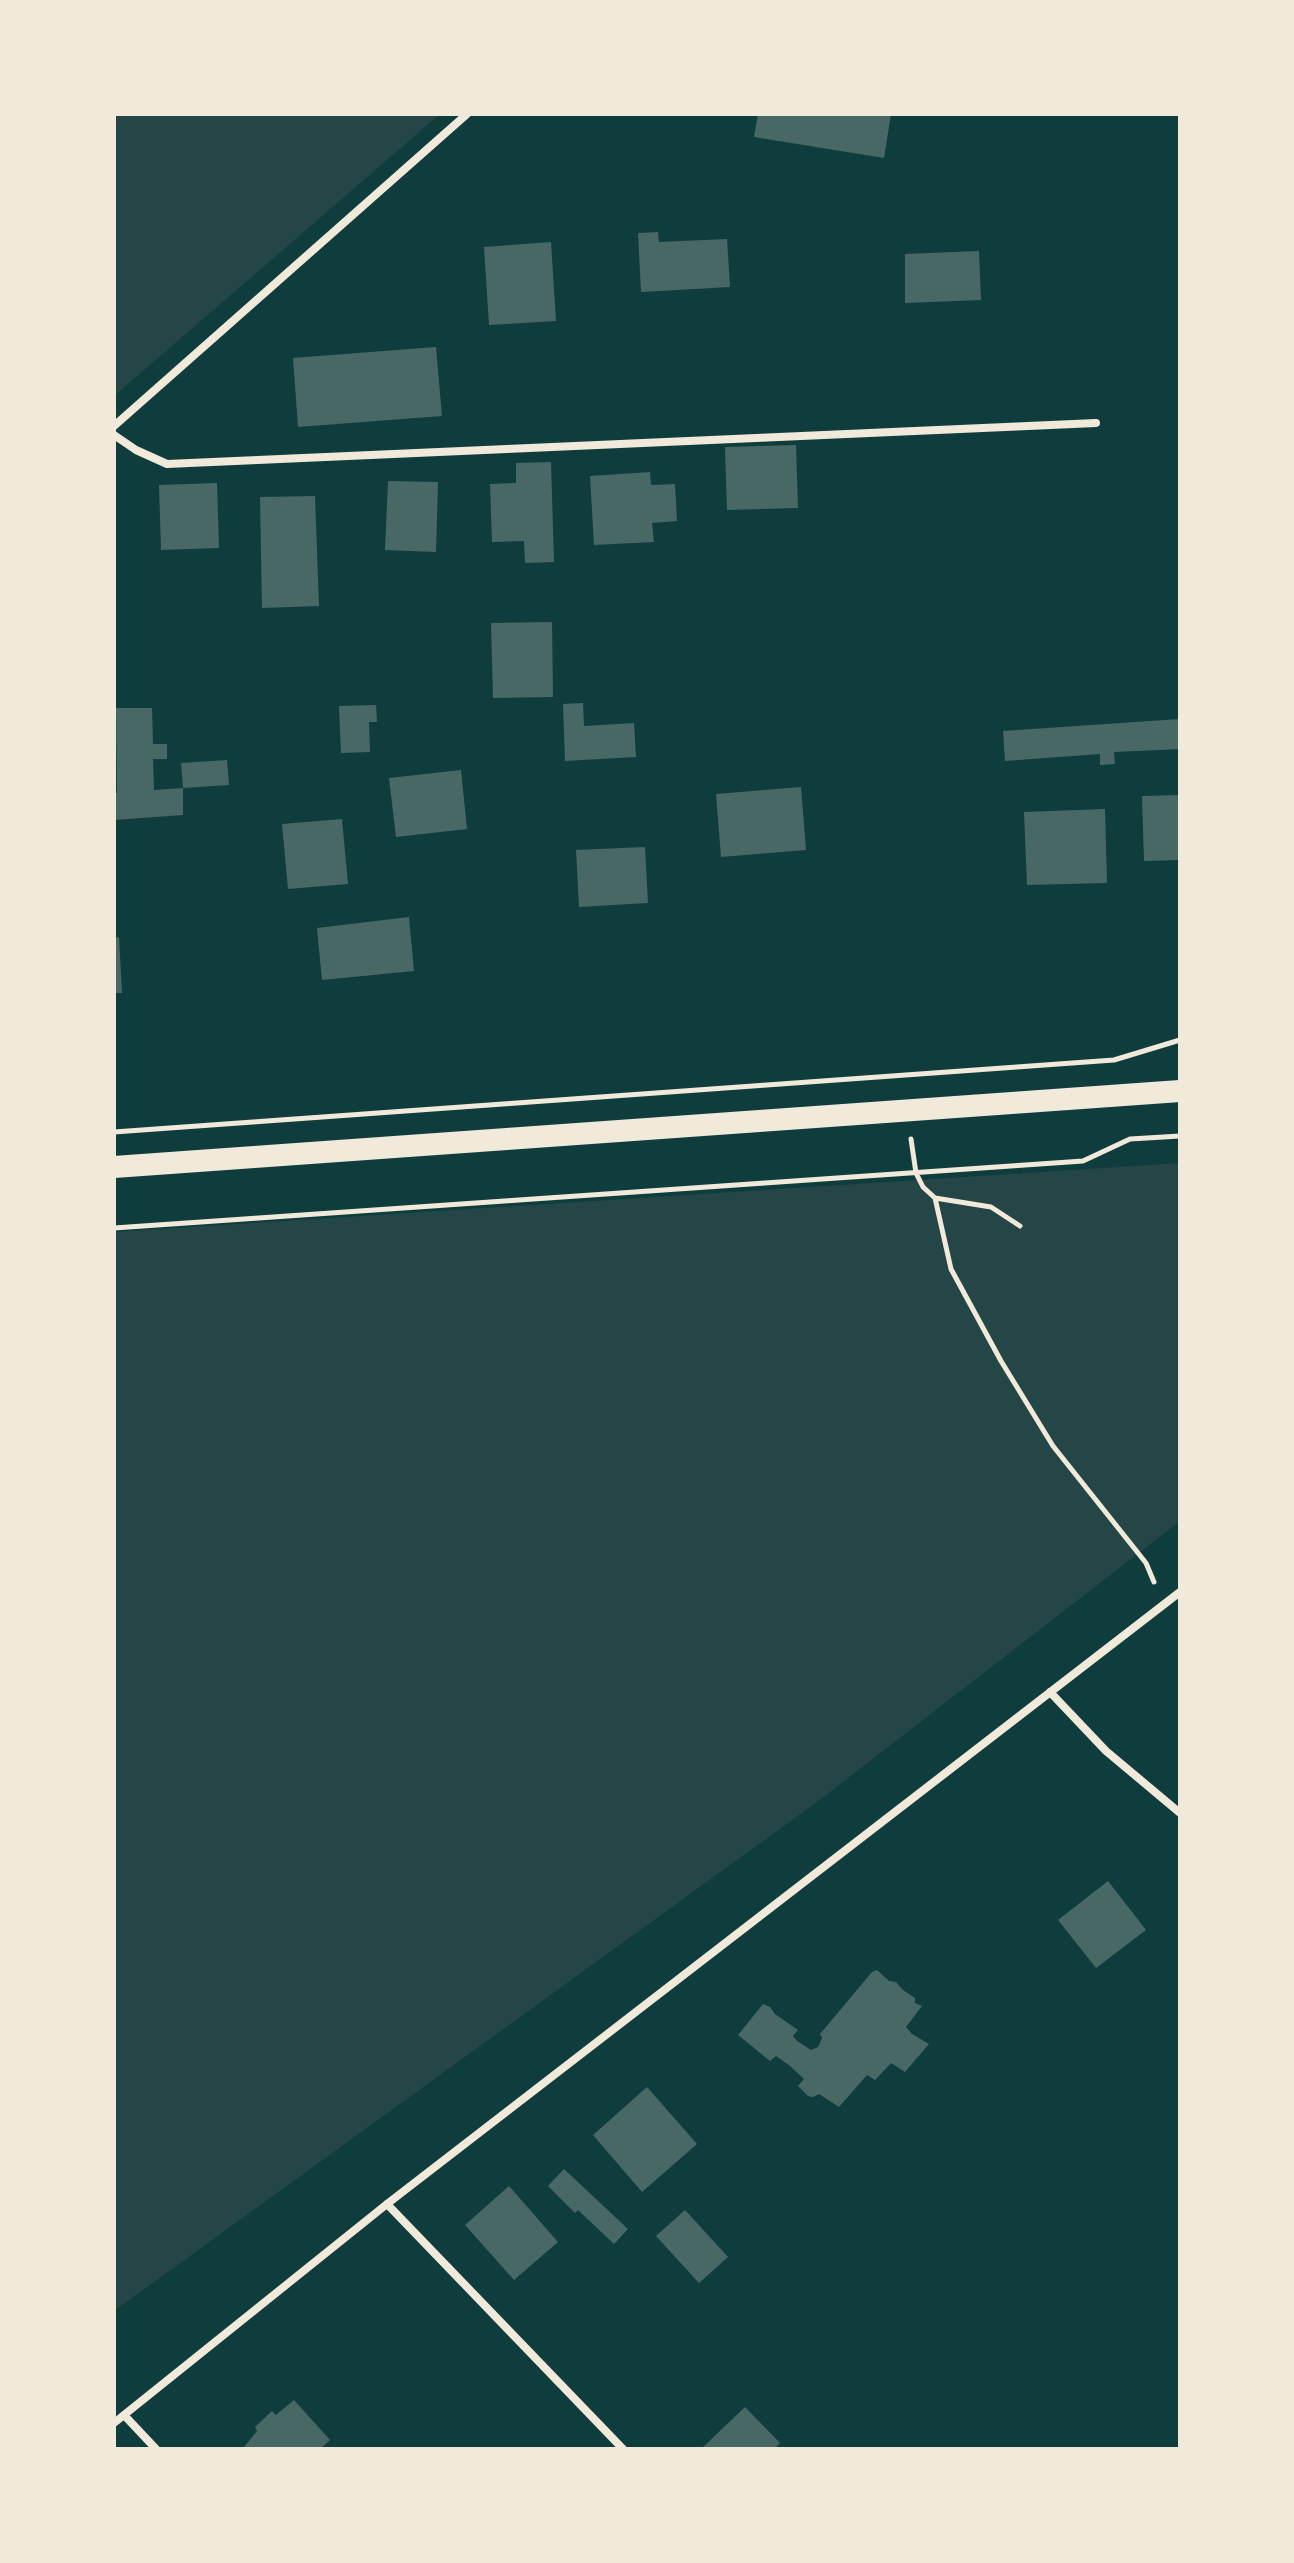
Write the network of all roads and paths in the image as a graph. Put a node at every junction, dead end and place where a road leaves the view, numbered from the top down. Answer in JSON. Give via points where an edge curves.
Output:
{"nodes":[{"id":1,"x":467,"y":114,"type":"edge"},
{"id":2,"x":1096,"y":423,"type":"dead end"},
{"id":3,"x":114,"y":426,"type":"edge"},
{"id":4,"x":114,"y":435,"type":"edge"},
{"id":5,"x":1180,"y":1040,"type":"edge"},
{"id":6,"x":1180,"y":1091,"type":"edge"},
{"id":7,"x":908,"y":1110,"type":"junction"},
{"id":8,"x":114,"y":1132,"type":"edge"},
{"id":9,"x":1180,"y":1136,"type":"edge"},
{"id":10,"x":114,"y":1167,"type":"edge"},
{"id":11,"x":916,"y":1173,"type":"junction"},
{"id":12,"x":935,"y":1198,"type":"junction"},
{"id":13,"x":1020,"y":1226,"type":"dead end"},
{"id":14,"x":114,"y":1228,"type":"edge"},
{"id":15,"x":1180,"y":1592,"type":"edge"},
{"id":16,"x":1164,"y":1605,"type":"junction"},
{"id":17,"x":1050,"y":1692,"type":"junction"},
{"id":18,"x":1180,"y":1813,"type":"edge"},
{"id":19,"x":387,"y":2204,"type":"junction"},
{"id":20,"x":124,"y":2415,"type":"junction"},
{"id":21,"x":114,"y":2423,"type":"edge"},
{"id":22,"x":156,"y":2449,"type":"edge"},
{"id":23,"x":623,"y":2449,"type":"edge"}],
"edges":[{"from":1,"to":3,"type":"street"},
{"from":2,"to":4,"type":"street","via":[[167,464]]},
{"from":5,"to":8,"type":"path","via":[[1114,1060]]},
{"from":6,"to":7,"type":"highway"},
{"from":7,"to":10,"type":"highway"},
{"from":7,"to":11,"type":"path"},
{"from":9,"to":11,"type":"path","via":[[1130,1139],[1083,1161]]},
{"from":11,"to":12,"type":"path"},
{"from":11,"to":14,"type":"path"},
{"from":12,"to":13,"type":"path","via":[[991,1207]]},
{"from":12,"to":16,"type":"path","via":[[951,1269],[1001,1361],[1053,1446],[1146,1563]]},
{"from":15,"to":16,"type":"street"},
{"from":16,"to":17,"type":"street"},
{"from":17,"to":18,"type":"street","via":[[1106,1751]]},
{"from":17,"to":19,"type":"street"},
{"from":19,"to":20,"type":"street"},
{"from":19,"to":23,"type":"street"},
{"from":20,"to":21,"type":"street"},
{"from":20,"to":22,"type":"street"}]}
